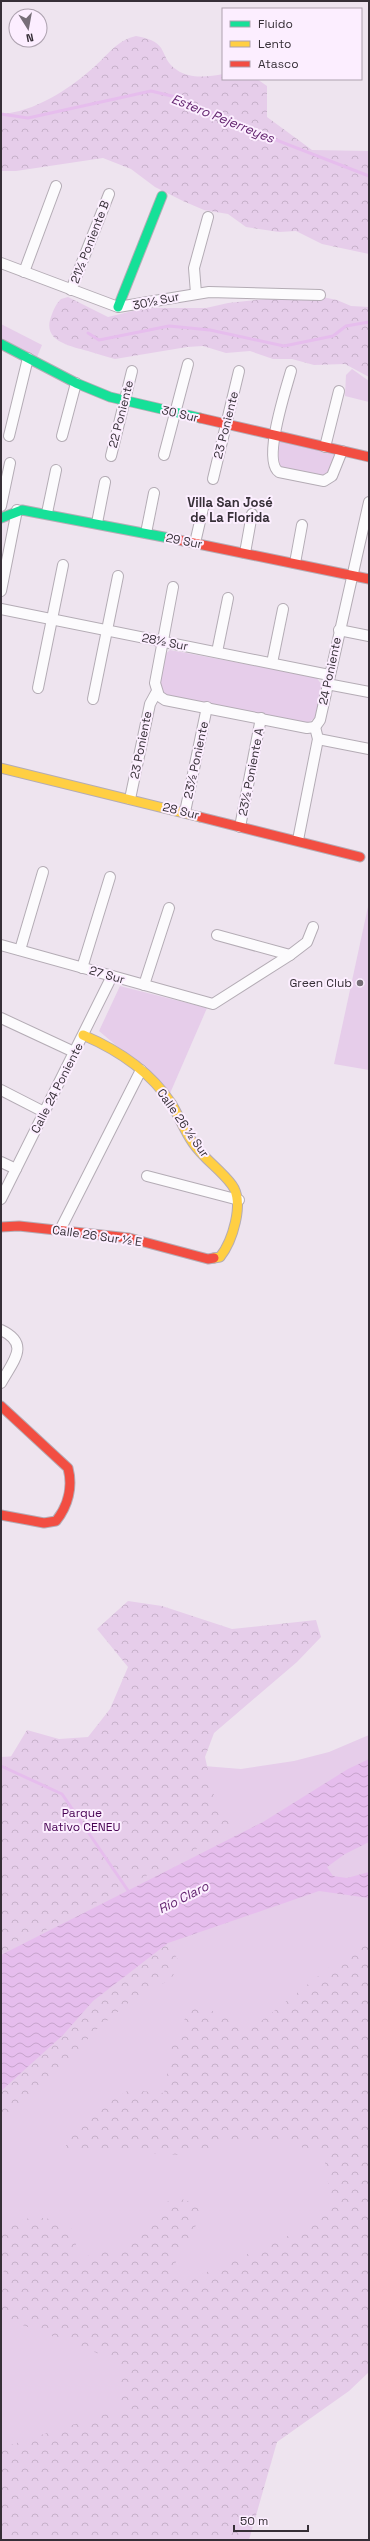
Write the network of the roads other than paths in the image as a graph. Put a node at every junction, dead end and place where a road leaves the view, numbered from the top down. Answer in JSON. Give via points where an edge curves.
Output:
{"nodes":[{"id":1,"x":56,"y":186,"type":"dead end"},
{"id":2,"x":109,"y":194,"type":"dead end"},
{"id":3,"x":162,"y":196,"type":"dead end"},
{"id":4,"x":208,"y":216,"type":"dead end"},
{"id":5,"x":1,"y":264,"type":"edge"},
{"id":6,"x":24,"y":272,"type":"junction"},
{"id":7,"x":71,"y":290,"type":"junction"},
{"id":8,"x":196,"y":293,"type":"junction"},
{"id":9,"x":320,"y":295,"type":"dead end"},
{"id":10,"x":118,"y":307,"type":"junction"},
{"id":11,"x":1,"y":344,"type":"edge"},
{"id":12,"x":28,"y":358,"type":"junction"},
{"id":13,"x":188,"y":364,"type":"dead end"},
{"id":14,"x":239,"y":371,"type":"dead end"},
{"id":15,"x":291,"y":371,"type":"dead end"},
{"id":16,"x":132,"y":372,"type":"dead end"},
{"id":17,"x":76,"y":383,"type":"junction"},
{"id":18,"x":339,"y":391,"type":"dead end"},
{"id":19,"x":125,"y":401,"type":"junction"},
{"id":20,"x":176,"y":413,"type":"junction"},
{"id":21,"x":226,"y":424,"type":"junction"},
{"id":22,"x":9,"y":436,"type":"dead end"},
{"id":23,"x":62,"y":436,"type":"dead end"},
{"id":24,"x":275,"y":436,"type":"junction"},
{"id":25,"x":325,"y":447,"type":"junction"},
{"id":26,"x":342,"y":451,"type":"junction"},
{"id":27,"x":164,"y":455,"type":"dead end"},
{"id":28,"x":111,"y":456,"type":"dead end"},
{"id":29,"x":369,"y":458,"type":"edge"},
{"id":30,"x":10,"y":463,"type":"dead end"},
{"id":31,"x":56,"y":470,"type":"dead end"},
{"id":32,"x":212,"y":479,"type":"dead end"},
{"id":33,"x":105,"y":482,"type":"dead end"},
{"id":34,"x":154,"y":492,"type":"dead end"},
{"id":35,"x":369,"y":502,"type":"edge"},
{"id":36,"x":204,"y":504,"type":"dead end"},
{"id":37,"x":1,"y":506,"type":"edge"},
{"id":38,"x":17,"y":510,"type":"junction"},
{"id":39,"x":47,"y":513,"type":"junction"},
{"id":40,"x":252,"y":514,"type":"dead end"},
{"id":41,"x":1,"y":518,"type":"edge"},
{"id":42,"x":97,"y":523,"type":"junction"},
{"id":43,"x":302,"y":525,"type":"dead end"},
{"id":44,"x":146,"y":533,"type":"junction"},
{"id":45,"x":365,"y":535,"type":"edge"},
{"id":46,"x":195,"y":543,"type":"junction"},
{"id":47,"x":245,"y":553,"type":"junction"},
{"id":48,"x":295,"y":563,"type":"junction"},
{"id":49,"x":63,"y":565,"type":"dead end"},
{"id":50,"x":352,"y":575,"type":"junction"},
{"id":51,"x":118,"y":576,"type":"dead end"},
{"id":52,"x":369,"y":579,"type":"edge"},
{"id":53,"x":173,"y":587,"type":"dead end"},
{"id":54,"x":1,"y":591,"type":"edge"},
{"id":55,"x":228,"y":598,"type":"dead end"},
{"id":56,"x":1,"y":609,"type":"edge"},
{"id":57,"x":283,"y":609,"type":"dead end"},
{"id":58,"x":52,"y":619,"type":"junction"},
{"id":59,"x":107,"y":630,"type":"junction"},
{"id":60,"x":339,"y":630,"type":"junction"},
{"id":61,"x":369,"y":636,"type":"edge"},
{"id":62,"x":163,"y":642,"type":"junction"},
{"id":63,"x":217,"y":652,"type":"junction"},
{"id":64,"x":272,"y":663,"type":"junction"},
{"id":65,"x":328,"y":680,"type":"junction"},
{"id":66,"x":38,"y":688,"type":"dead end"},
{"id":67,"x":369,"y":692,"type":"edge"},
{"id":68,"x":156,"y":693,"type":"junction"},
{"id":69,"x":93,"y":699,"type":"dead end"},
{"id":70,"x":207,"y":707,"type":"junction"},
{"id":71,"x":261,"y":718,"type":"junction"},
{"id":72,"x":315,"y":727,"type":"junction"},
{"id":73,"x":318,"y":739,"type":"junction"},
{"id":74,"x":369,"y":749,"type":"edge"},
{"id":75,"x":1,"y":768,"type":"edge"},
{"id":76,"x":130,"y":800,"type":"junction"},
{"id":77,"x":185,"y":812,"type":"junction"},
{"id":78,"x":240,"y":827,"type":"junction"},
{"id":79,"x":298,"y":840,"type":"junction"},
{"id":80,"x":360,"y":857,"type":"dead end"},
{"id":81,"x":43,"y":872,"type":"dead end"},
{"id":82,"x":110,"y":877,"type":"dead end"},
{"id":83,"x":169,"y":908,"type":"dead end"},
{"id":84,"x":314,"y":927,"type":"dead end"},
{"id":85,"x":217,"y":935,"type":"dead end"},
{"id":86,"x":1,"y":945,"type":"edge"},
{"id":87,"x":20,"y":950,"type":"junction"},
{"id":88,"x":290,"y":955,"type":"junction"},
{"id":89,"x":82,"y":968,"type":"junction"},
{"id":90,"x":112,"y":976,"type":"junction"},
{"id":91,"x":144,"y":985,"type":"junction"},
{"id":92,"x":1,"y":1018,"type":"edge"},
{"id":93,"x":83,"y":1035,"type":"junction"},
{"id":94,"x":74,"y":1052,"type":"junction"},
{"id":95,"x":141,"y":1070,"type":"junction"},
{"id":96,"x":1,"y":1090,"type":"edge"},
{"id":97,"x":44,"y":1112,"type":"junction"},
{"id":98,"x":1,"y":1162,"type":"edge"},
{"id":99,"x":16,"y":1169,"type":"junction"},
{"id":100,"x":147,"y":1176,"type":"dead end"},
{"id":101,"x":238,"y":1196,"type":"junction"},
{"id":102,"x":1,"y":1199,"type":"edge"},
{"id":103,"x":1,"y":1227,"type":"edge"},
{"id":104,"x":60,"y":1230,"type":"junction"},
{"id":105,"x":1,"y":1330,"type":"edge"},
{"id":106,"x":1,"y":1383,"type":"edge"},
{"id":107,"x":1,"y":1406,"type":"edge"},
{"id":108,"x":1,"y":1515,"type":"edge"}],
"edges":[{"from":1,"to":6,"type":"street"},
{"from":2,"to":7,"type":"street","name":"21½ Poniente B"},
{"from":3,"to":10,"type":"street"},
{"from":4,"to":8,"type":"street","via":[[194,268]]},
{"from":5,"to":6,"type":"street","name":"30½ Sur"},
{"from":6,"to":7,"type":"street","name":"30½ Sur"},
{"from":7,"to":10,"type":"street","name":"30½ Sur"},
{"from":8,"to":9,"type":"street","name":"30½ Sur"},
{"from":8,"to":10,"type":"street","name":"30½ Sur"},
{"from":11,"to":12,"type":"street","name":"30 Sur"},
{"from":12,"to":17,"type":"street","name":"30 Sur"},
{"from":12,"to":22,"type":"street"},
{"from":13,"to":20,"type":"street"},
{"from":14,"to":21,"type":"street","name":"23 Poniente"},
{"from":15,"to":24,"type":"street"},
{"from":16,"to":19,"type":"street","name":"22 Poniente"},
{"from":17,"to":19,"type":"street","name":"30 Sur","via":[[110,398]]},
{"from":17,"to":23,"type":"street"},
{"from":18,"to":25,"type":"street"},
{"from":19,"to":20,"type":"street","name":"30 Sur"},
{"from":19,"to":28,"type":"street","name":"22 Poniente"},
{"from":20,"to":21,"type":"street","name":"30 Sur"},
{"from":20,"to":27,"type":"street"},
{"from":21,"to":24,"type":"street","name":"30 Sur"},
{"from":21,"to":32,"type":"street","name":"23 Poniente"},
{"from":24,"to":25,"type":"street","name":"30 Sur"},
{"from":24,"to":26,"type":"street","via":[[272,463],[279,472],[326,480],[332,476]]},
{"from":25,"to":26,"type":"street","name":"30 Sur"},
{"from":26,"to":29,"type":"street","name":"30 Sur"},
{"from":30,"to":37,"type":"street"},
{"from":31,"to":39,"type":"street"},
{"from":33,"to":42,"type":"street"},
{"from":34,"to":44,"type":"street"},
{"from":35,"to":45,"type":"street","name":"24 Poniente"},
{"from":36,"to":46,"type":"street"},
{"from":38,"to":39,"type":"street","name":"29 Sur"},
{"from":38,"to":41,"type":"street"},
{"from":38,"to":54,"type":"street"},
{"from":39,"to":42,"type":"street","name":"29 Sur"},
{"from":40,"to":47,"type":"street"},
{"from":42,"to":44,"type":"street","name":"29 Sur"},
{"from":43,"to":48,"type":"street"},
{"from":44,"to":46,"type":"street","name":"29 Sur"},
{"from":45,"to":50,"type":"street","name":"24 Poniente"},
{"from":46,"to":47,"type":"street","name":"29 Sur"},
{"from":47,"to":48,"type":"street","name":"29 Sur"},
{"from":48,"to":50,"type":"street","name":"29 Sur"},
{"from":49,"to":58,"type":"street"},
{"from":50,"to":52,"type":"street","name":"29 Sur"},
{"from":50,"to":60,"type":"street","name":"24 Poniente"},
{"from":51,"to":59,"type":"street"},
{"from":53,"to":62,"type":"street","name":"23 Poniente"},
{"from":55,"to":63,"type":"street"},
{"from":56,"to":58,"type":"street","name":"28½ Sur"},
{"from":57,"to":64,"type":"street"},
{"from":58,"to":59,"type":"street","name":"28½ Sur"},
{"from":58,"to":66,"type":"street"},
{"from":59,"to":62,"type":"street","name":"28½ Sur"},
{"from":59,"to":69,"type":"street"},
{"from":60,"to":61,"type":"street"},
{"from":60,"to":65,"type":"street","name":"24 Poniente"},
{"from":62,"to":63,"type":"street","name":"28½ Sur"},
{"from":62,"to":68,"type":"street","name":"23 Poniente","via":[[155,683]]},
{"from":63,"to":64,"type":"street","name":"28½ Sur"},
{"from":64,"to":65,"type":"street","name":"28½ Sur"},
{"from":65,"to":67,"type":"street","name":"28½ Sur"},
{"from":65,"to":72,"type":"street","name":"24 Poniente","via":[[320,720]]},
{"from":68,"to":70,"type":"street","via":[[165,700]]},
{"from":68,"to":76,"type":"street","name":"23 Poniente","via":[[150,704]]},
{"from":70,"to":71,"type":"street"},
{"from":70,"to":77,"type":"street","name":"23½ Poniente"},
{"from":71,"to":72,"type":"street","via":[[307,728]]},
{"from":71,"to":78,"type":"street","name":"23½ Poniente A"},
{"from":72,"to":73,"type":"street"},
{"from":73,"to":74,"type":"street"},
{"from":73,"to":79,"type":"street"},
{"from":75,"to":76,"type":"street","name":"28 Sur"},
{"from":76,"to":77,"type":"street","name":"28 Sur"},
{"from":77,"to":78,"type":"street","name":"28 Sur"},
{"from":78,"to":79,"type":"street","name":"28 Sur"},
{"from":79,"to":80,"type":"street","name":"28 Sur"},
{"from":81,"to":87,"type":"street"},
{"from":82,"to":89,"type":"street"},
{"from":83,"to":91,"type":"street"},
{"from":84,"to":88,"type":"street","via":[[307,942]]},
{"from":85,"to":88,"type":"street"},
{"from":86,"to":87,"type":"street","name":"27 Sur"},
{"from":87,"to":89,"type":"street","name":"27 Sur"},
{"from":88,"to":91,"type":"street","name":"27 Sur","via":[[213,1004]]},
{"from":89,"to":90,"type":"street","name":"27 Sur"},
{"from":90,"to":91,"type":"street","name":"27 Sur"},
{"from":90,"to":93,"type":"street","name":"Calle 24 Poniente"},
{"from":92,"to":94,"type":"street"},
{"from":93,"to":94,"type":"street","name":"Calle 24 Poniente"},
{"from":93,"to":95,"type":"street","name":"Calle 26 ½ Sur","via":[[116,1051]]},
{"from":94,"to":97,"type":"street","name":"Calle 24 Poniente"},
{"from":95,"to":101,"type":"street","name":"Calle 26 ½ Sur","via":[[171,1102],[196,1148]]},
{"from":95,"to":104,"type":"street"},
{"from":96,"to":97,"type":"street"},
{"from":97,"to":99,"type":"street","name":"Calle 24 Poniente"},
{"from":98,"to":99,"type":"street"},
{"from":99,"to":102,"type":"street","name":"Calle 24 Poniente"},
{"from":100,"to":101,"type":"street"},
{"from":101,"to":104,"type":"street","name":"Calle 26 Sur ½ E","via":[[227,1248],[220,1258],[214,1259],[130,1238]]},
{"from":103,"to":104,"type":"street","name":"Calle 26 Sur ½ E"},
{"from":105,"to":106,"type":"street","via":[[13,1337],[18,1353]]},
{"from":107,"to":108,"type":"street","via":[[68,1468],[71,1475],[71,1484],[56,1521],[44,1523]]}]}
